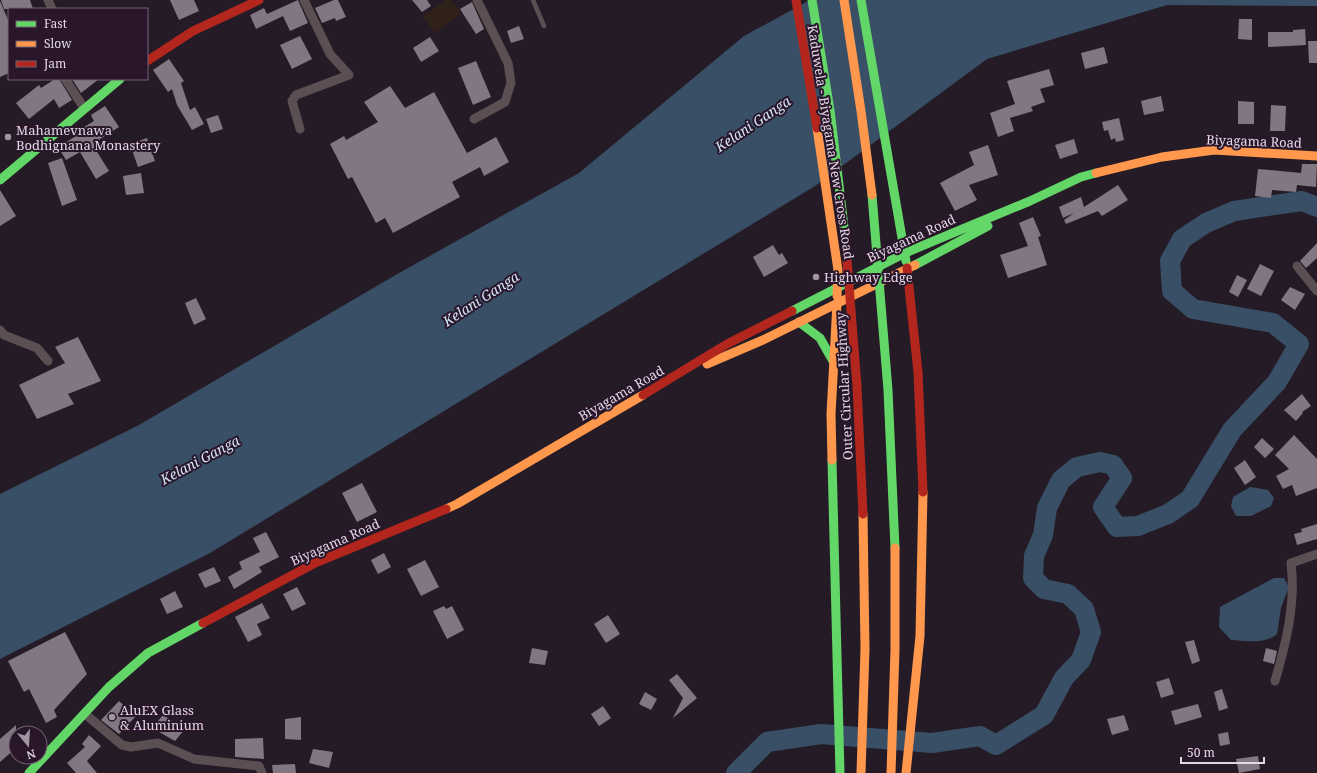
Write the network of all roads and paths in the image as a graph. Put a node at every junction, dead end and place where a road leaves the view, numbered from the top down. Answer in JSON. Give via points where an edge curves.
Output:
{"nodes":[{"id":1,"x":259,"y":0,"type":"edge"},
{"id":2,"x":304,"y":0,"type":"edge"},
{"id":3,"x":477,"y":0,"type":"edge"},
{"id":4,"x":533,"y":0,"type":"edge"},
{"id":5,"x":796,"y":0,"type":"edge"},
{"id":6,"x":812,"y":0,"type":"edge"},
{"id":7,"x":844,"y":0,"type":"edge"},
{"id":8,"x":861,"y":0,"type":"edge"},
{"id":9,"x":544,"y":26,"type":"dead end"},
{"id":10,"x":148,"y":60,"type":"edge"},
{"id":11,"x":66,"y":80,"type":"edge"},
{"id":12,"x":119,"y":80,"type":"edge"},
{"id":13,"x":84,"y":108,"type":"junction"},
{"id":14,"x":474,"y":119,"type":"dead end"},
{"id":15,"x":300,"y":129,"type":"dead end"},
{"id":16,"x":1317,"y":156,"type":"edge"},
{"id":17,"x":0,"y":180,"type":"edge"},
{"id":18,"x":1030,"y":201,"type":"junction"},
{"id":19,"x":904,"y":253,"type":"junction"},
{"id":20,"x":1297,"y":266,"type":"dead end"},
{"id":21,"x":907,"y":268,"type":"junction"},
{"id":22,"x":838,"y":288,"type":"junction"},
{"id":23,"x":1317,"y":291,"type":"edge"},
{"id":24,"x":837,"y":303,"type":"junction"},
{"id":25,"x":798,"y":322,"type":"junction"},
{"id":26,"x":0,"y":330,"type":"edge"},
{"id":27,"x":48,"y":361,"type":"dead end"},
{"id":28,"x":833,"y":361,"type":"junction"},
{"id":29,"x":680,"y":373,"type":"junction"},
{"id":30,"x":1317,"y":554,"type":"edge"},
{"id":31,"x":1275,"y":681,"type":"dead end"},
{"id":32,"x":84,"y":714,"type":"junction"},
{"id":33,"x":29,"y":773,"type":"edge"},
{"id":34,"x":262,"y":773,"type":"edge"},
{"id":35,"x":840,"y":773,"type":"edge"},
{"id":36,"x":861,"y":773,"type":"edge"},
{"id":37,"x":891,"y":773,"type":"edge"},
{"id":38,"x":906,"y":773,"type":"edge"}],
"edges":[{"from":1,"to":10,"type":"main road","via":[[193,31]]},
{"from":2,"to":15,"type":"street","via":[[330,54],[349,75],[296,95],[292,101]]},
{"from":3,"to":14,"type":"street","via":[[508,64],[511,83],[505,102]]},
{"from":4,"to":9,"type":"lane"},
{"from":5,"to":22,"type":"main road","name":"Kaduwela - Biyagama New Cross Road","via":[[828,194]]},
{"from":6,"to":36,"type":"main road","name":"Outer Circular Highway","bridge":true,"via":[[827,83],[841,187],[854,325],[864,519]]},
{"from":7,"to":37,"type":"main road","bridge":true,"via":[[871,182],[887,357],[895,575]]},
{"from":8,"to":19,"type":"main road"},
{"from":11,"to":13,"type":"street"},
{"from":12,"to":13,"type":"main road"},
{"from":13,"to":17,"type":"main road"},
{"from":16,"to":18,"type":"main road","name":"Biyagama Road","via":[[1214,150],[1162,157],[1081,177]]},
{"from":18,"to":19,"type":"main road","name":"Biyagama Road"},
{"from":18,"to":21,"type":"main road","name":"Biyagama Road","via":[[966,239]]},
{"from":19,"to":21,"type":"main road"},
{"from":19,"to":22,"type":"main road","name":"Biyagama Road"},
{"from":20,"to":23,"type":"street"},
{"from":21,"to":24,"type":"main road","name":"Biyagama Road"},
{"from":21,"to":38,"type":"main road","via":[[918,363],[923,454],[923,534],[916,694]]},
{"from":22,"to":24,"type":"main road","name":"Kaduwela - Biyagama New Cross Road"},
{"from":22,"to":29,"type":"main road","name":"Biyagama Road","via":[[727,344]]},
{"from":24,"to":25,"type":"main road","name":"Biyagama Road"},
{"from":24,"to":28,"type":"main road","name":"Kaduwela - Biyagama New Cross Road"},
{"from":25,"to":28,"type":"main road","via":[[816,333]]},
{"from":25,"to":29,"type":"main road","name":"Biyagama Road","via":[[734,354]]},
{"from":26,"to":27,"type":"street","via":[[4,335],[37,348]]},
{"from":28,"to":35,"type":"main road","name":"Kaduwela - Biyagama New Cross Road","via":[[831,466]]},
{"from":29,"to":32,"type":"main road","name":"Biyagama Road","via":[[457,504],[315,562],[148,653],[109,687]]},
{"from":30,"to":31,"type":"street","via":[[1291,563],[1293,583],[1286,643]]},
{"from":32,"to":33,"type":"main road","name":"Biyagama Road"},
{"from":32,"to":34,"type":"street","via":[[122,745],[131,747],[158,743],[194,759],[259,766]]}]}
